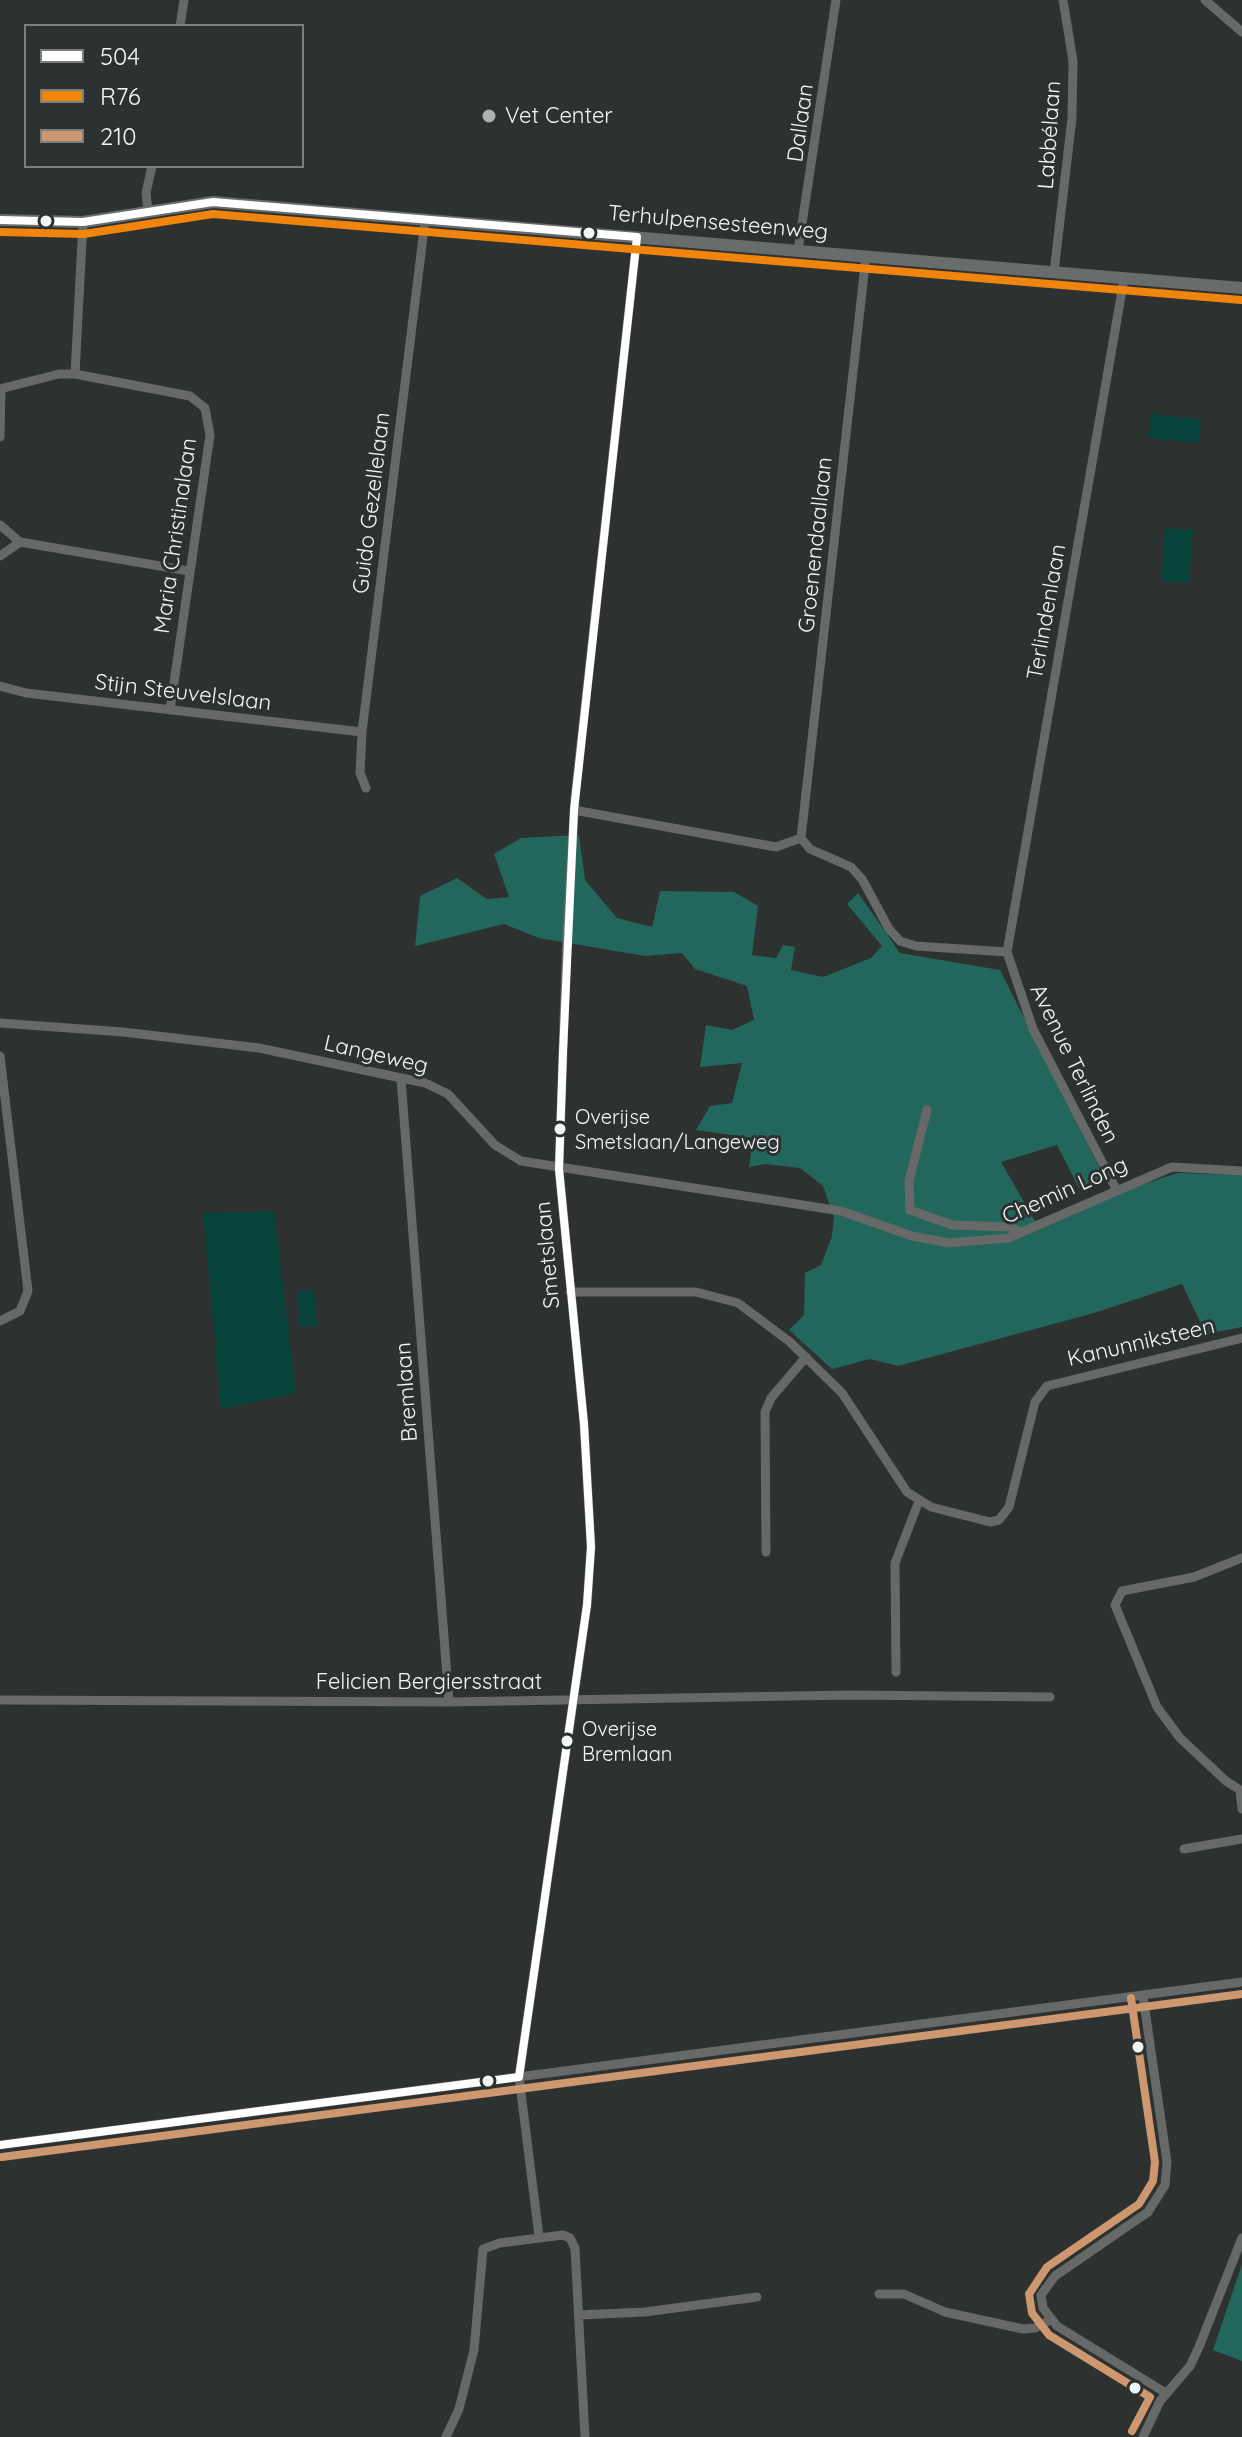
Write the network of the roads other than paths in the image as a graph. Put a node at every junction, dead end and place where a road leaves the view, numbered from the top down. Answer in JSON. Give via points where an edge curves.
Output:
{"nodes":[{"id":1,"x":184,"y":0,"type":"edge"},
{"id":2,"x":836,"y":0,"type":"edge"},
{"id":3,"x":1063,"y":0,"type":"edge"},
{"id":4,"x":1205,"y":0,"type":"edge"},
{"id":5,"x":180,"y":24,"type":"edge"},
{"id":6,"x":1242,"y":32,"type":"edge"},
{"id":7,"x":152,"y":168,"type":"edge"},
{"id":8,"x":148,"y":211,"type":"junction"},
{"id":9,"x":0,"y":220,"type":"edge"},
{"id":10,"x":425,"y":221,"type":"junction"},
{"id":11,"x":83,"y":222,"type":"junction"},
{"id":12,"x":637,"y":237,"type":"junction"},
{"id":13,"x":798,"y":250,"type":"junction"},
{"id":14,"x":866,"y":256,"type":"junction"},
{"id":15,"x":1054,"y":272,"type":"junction"},
{"id":16,"x":1124,"y":279,"type":"junction"},
{"id":17,"x":1242,"y":288,"type":"edge"},
{"id":18,"x":75,"y":374,"type":"junction"},
{"id":19,"x":0,"y":389,"type":"edge"},
{"id":20,"x":0,"y":437,"type":"edge"},
{"id":21,"x":0,"y":525,"type":"edge"},
{"id":22,"x":20,"y":542,"type":"junction"},
{"id":23,"x":0,"y":556,"type":"edge"},
{"id":24,"x":189,"y":571,"type":"junction"},
{"id":25,"x":0,"y":676,"type":"edge"},
{"id":26,"x":5,"y":687,"type":"edge"},
{"id":27,"x":170,"y":710,"type":"junction"},
{"id":28,"x":362,"y":732,"type":"junction"},
{"id":29,"x":366,"y":788,"type":"dead end"},
{"id":30,"x":574,"y":810,"type":"junction"},
{"id":31,"x":801,"y":838,"type":"junction"},
{"id":32,"x":1007,"y":952,"type":"junction"},
{"id":33,"x":0,"y":1023,"type":"edge"},
{"id":34,"x":0,"y":1056,"type":"edge"},
{"id":35,"x":401,"y":1079,"type":"junction"},
{"id":36,"x":927,"y":1110,"type":"dead end"},
{"id":37,"x":559,"y":1169,"type":"junction"},
{"id":38,"x":1242,"y":1171,"type":"edge"},
{"id":39,"x":1116,"y":1189,"type":"junction"},
{"id":40,"x":810,"y":1207,"type":"joint"},
{"id":41,"x":1021,"y":1232,"type":"junction"},
{"id":42,"x":570,"y":1292,"type":"junction"},
{"id":43,"x":0,"y":1321,"type":"edge"},
{"id":44,"x":1242,"y":1338,"type":"edge"},
{"id":45,"x":806,"y":1357,"type":"junction"},
{"id":46,"x":919,"y":1501,"type":"junction"},
{"id":47,"x":766,"y":1552,"type":"dead end"},
{"id":48,"x":1242,"y":1558,"type":"edge"},
{"id":49,"x":896,"y":1672,"type":"dead end"},
{"id":50,"x":1050,"y":1697,"type":"dead end"},
{"id":51,"x":573,"y":1699,"type":"junction"},
{"id":52,"x":0,"y":1700,"type":"edge"},
{"id":53,"x":449,"y":1702,"type":"junction"},
{"id":54,"x":1241,"y":1788,"type":"edge"},
{"id":55,"x":1242,"y":1809,"type":"edge"},
{"id":56,"x":1242,"y":1839,"type":"edge"},
{"id":57,"x":1184,"y":1849,"type":"dead end"},
{"id":58,"x":1242,"y":1982,"type":"edge"},
{"id":59,"x":1143,"y":1996,"type":"junction"},
{"id":60,"x":519,"y":2077,"type":"junction"},
{"id":61,"x":0,"y":2145,"type":"edge"},
{"id":62,"x":539,"y":2236,"type":"junction"},
{"id":63,"x":1242,"y":2238,"type":"edge"},
{"id":64,"x":879,"y":2294,"type":"dead end"},
{"id":65,"x":757,"y":2297,"type":"dead end"},
{"id":66,"x":579,"y":2315,"type":"junction"},
{"id":67,"x":1050,"y":2320,"type":"junction"},
{"id":68,"x":1166,"y":2393,"type":"junction"},
{"id":69,"x":446,"y":2437,"type":"edge"},
{"id":70,"x":585,"y":2437,"type":"edge"},
{"id":71,"x":1143,"y":2437,"type":"edge"}],
"edges":[{"from":1,"to":5,"type":"street"},
{"from":2,"to":13,"type":"street","name":"Dallaan"},
{"from":3,"to":15,"type":"street","name":"Labbélaan","via":[[1073,61],[1072,118]]},
{"from":4,"to":6,"type":"street"},
{"from":7,"to":8,"type":"street"},
{"from":8,"to":10,"type":"main road","name":"Terhulpensesteenweg","via":[[213,202]]},
{"from":8,"to":11,"type":"main road","name":"Terhulpensesteenweg"},
{"from":9,"to":11,"type":"main road","name":"Terhulpensesteenweg"},
{"from":10,"to":12,"type":"main road","name":"Terhulpensesteenweg"},
{"from":10,"to":28,"type":"street","name":"Guido Gezellelaan"},
{"from":11,"to":18,"type":"street"},
{"from":12,"to":13,"type":"main road","name":"Terhulpensesteenweg"},
{"from":12,"to":30,"type":"street","name":"Smetslaan"},
{"from":13,"to":14,"type":"main road","name":"Terhulpensesteenweg"},
{"from":14,"to":15,"type":"main road","name":"Terhulpensesteenweg"},
{"from":14,"to":31,"type":"street","name":"Groenendaallaan"},
{"from":15,"to":16,"type":"main road","name":"Terhulpensesteenweg"},
{"from":16,"to":17,"type":"main road","name":"Terhulpensesteenweg"},
{"from":16,"to":32,"type":"street","name":"Terlindenlaan"},
{"from":18,"to":19,"type":"street","name":"Maria Christinalaan"},
{"from":18,"to":24,"type":"street","name":"Maria Christinalaan","via":[[190,396],[205,408],[210,435]]},
{"from":19,"to":20,"type":"street"},
{"from":21,"to":22,"type":"street"},
{"from":22,"to":23,"type":"street"},
{"from":22,"to":24,"type":"street"},
{"from":24,"to":27,"type":"street","name":"Maria Christinalaan"},
{"from":25,"to":26,"type":"street"},
{"from":26,"to":27,"type":"street","name":"Stijn Steuvelslaan"},
{"from":27,"to":28,"type":"street","name":"Stijn Steuvelslaan"},
{"from":28,"to":29,"type":"street","name":"Guido Gezellelaan","via":[[360,773]]},
{"from":30,"to":31,"type":"street","via":[[776,847]]},
{"from":30,"to":37,"type":"street","name":"Smetslaan"},
{"from":31,"to":32,"type":"street","via":[[810,849],[838,859],[856,873],[900,941]]},
{"from":32,"to":39,"type":"street","name":"Avenue Terlinden","via":[[1033,1029]]},
{"from":33,"to":35,"type":"street","name":"Langeweg","via":[[259,1048]]},
{"from":34,"to":43,"type":"street","via":[[28,1291],[20,1311]]},
{"from":35,"to":37,"type":"street","name":"Langeweg","via":[[448,1094],[509,1156]]},
{"from":35,"to":53,"type":"street","name":"Bremlaan"},
{"from":36,"to":41,"type":"street","via":[[909,1181],[910,1210],[952,1225]]},
{"from":37,"to":40,"type":"street","name":"Langeweg"},
{"from":37,"to":42,"type":"street","name":"Smetslaan"},
{"from":38,"to":39,"type":"street","name":"Chemin Long","via":[[1172,1167]]},
{"from":39,"to":41,"type":"street","name":"Chemin Long"},
{"from":40,"to":41,"type":"street","name":"Chemin Long","via":[[857,1215],[912,1236],[949,1243]]},
{"from":42,"to":45,"type":"street","name":"Kanunniksteen","via":[[715,1294],[760,1316]]},
{"from":42,"to":51,"type":"street","name":"Smetslaan","via":[[591,1547]]},
{"from":44,"to":46,"type":"street","name":"Kanunniksteen","via":[[1047,1386],[1035,1402],[1009,1507],[999,1520],[990,1522]]},
{"from":45,"to":46,"type":"street","name":"Kanunniksteen","via":[[858,1414],[896,1480]]},
{"from":45,"to":47,"type":"street","via":[[765,1412]]},
{"from":46,"to":49,"type":"street","via":[[895,1563]]},
{"from":48,"to":54,"type":"street","via":[[1194,1577],[1122,1591],[1115,1605],[1145,1682],[1168,1723],[1209,1767]]},
{"from":50,"to":51,"type":"street","name":"Felicien Bergiersstraat"},
{"from":51,"to":53,"type":"street","name":"Felicien Bergiersstraat"},
{"from":51,"to":60,"type":"street","name":"Smetslaan"},
{"from":52,"to":53,"type":"street","name":"Felicien Bergiersstraat"},
{"from":54,"to":55,"type":"street"},
{"from":56,"to":57,"type":"street"},
{"from":58,"to":59,"type":"street"},
{"from":59,"to":60,"type":"street"},
{"from":59,"to":67,"type":"street","via":[[1167,2162],[1165,2185],[1142,2218],[1046,2284],[1041,2295]]},
{"from":60,"to":61,"type":"street"},
{"from":60,"to":62,"type":"street","name":"Smetslaan"},
{"from":62,"to":66,"type":"street","via":[[570,2238]]},
{"from":62,"to":69,"type":"street","via":[[483,2249],[474,2350]]},
{"from":63,"to":68,"type":"street","via":[[1190,2366]]},
{"from":64,"to":67,"type":"street","via":[[904,2294],[945,2312],[1023,2329]]},
{"from":65,"to":66,"type":"street"},
{"from":66,"to":70,"type":"street"},
{"from":67,"to":68,"type":"street"},
{"from":68,"to":71,"type":"street"}]}
